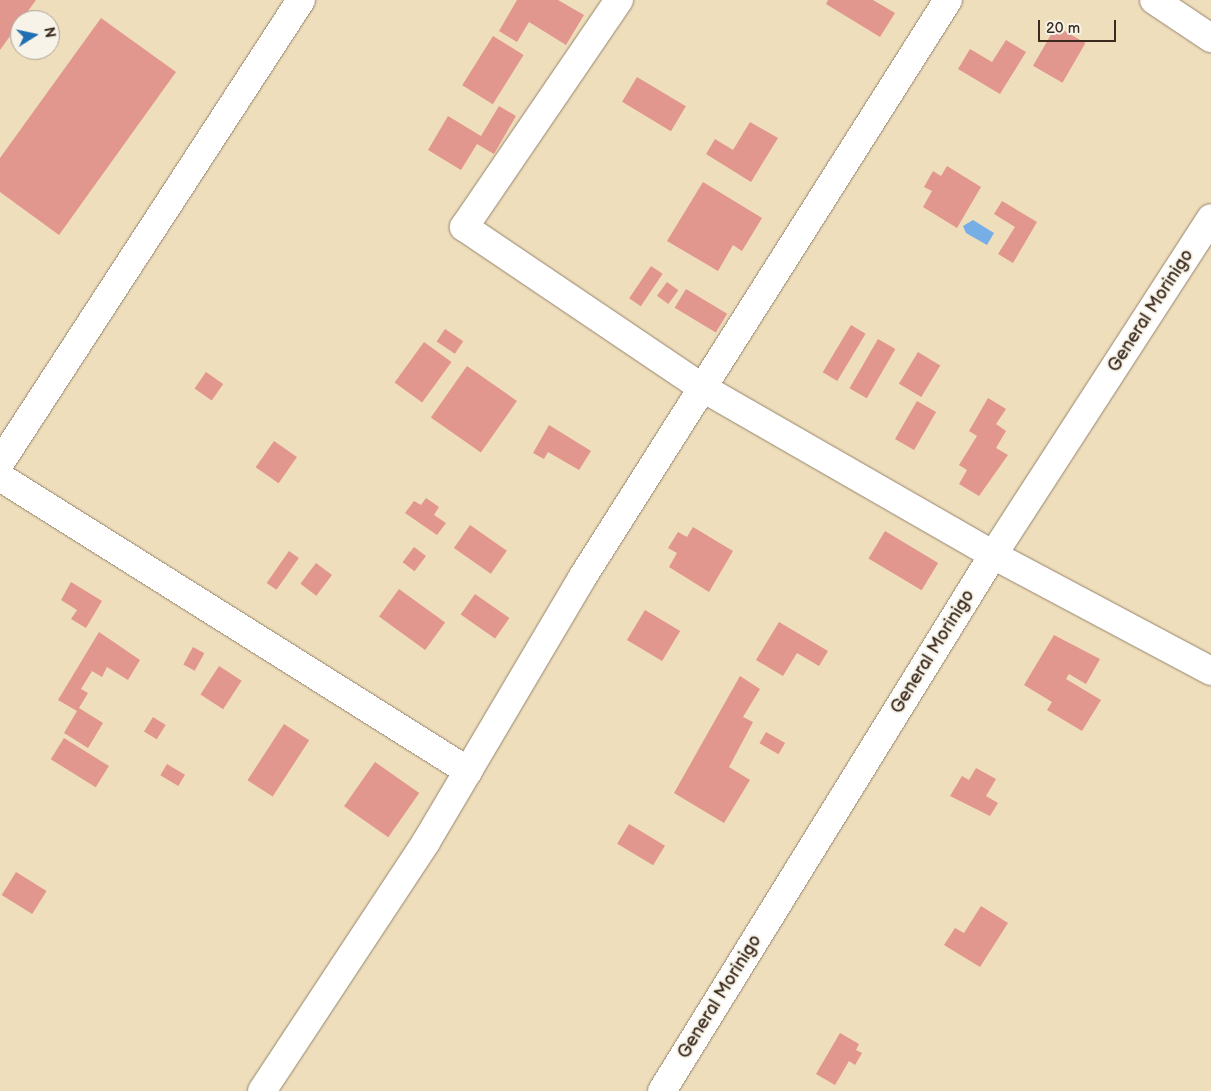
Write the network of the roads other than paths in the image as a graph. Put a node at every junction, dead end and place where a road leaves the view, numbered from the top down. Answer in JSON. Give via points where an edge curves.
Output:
{"nodes":[{"id":1,"x":301,"y":0,"type":"edge"},
{"id":2,"x":619,"y":0,"type":"edge"},
{"id":3,"x":948,"y":0,"type":"edge"},
{"id":4,"x":1154,"y":0,"type":"edge"},
{"id":5,"x":1211,"y":38,"type":"edge"},
{"id":6,"x":1211,"y":218,"type":"edge"},
{"id":7,"x":703,"y":388,"type":"junction"},
{"id":8,"x":0,"y":464,"type":"edge"},
{"id":9,"x":0,"y":478,"type":"edge"},
{"id":10,"x":993,"y":555,"type":"junction"},
{"id":11,"x":1211,"y":671,"type":"edge"},
{"id":12,"x":468,"y":771,"type":"junction"},
{"id":13,"x":262,"y":1091,"type":"edge"},
{"id":14,"x":662,"y":1091,"type":"edge"}],
"edges":[{"from":1,"to":8,"type":"street"},
{"from":2,"to":7,"type":"street","via":[[464,227]]},
{"from":3,"to":7,"type":"street"},
{"from":4,"to":5,"type":"street"},
{"from":6,"to":10,"type":"street","name":"General Morinigo"},
{"from":7,"to":10,"type":"street"},
{"from":7,"to":12,"type":"street","via":[[582,578]]},
{"from":9,"to":12,"type":"street"},
{"from":10,"to":11,"type":"street"},
{"from":10,"to":14,"type":"street","name":"General Morinigo"},
{"from":12,"to":13,"type":"street"}]}
